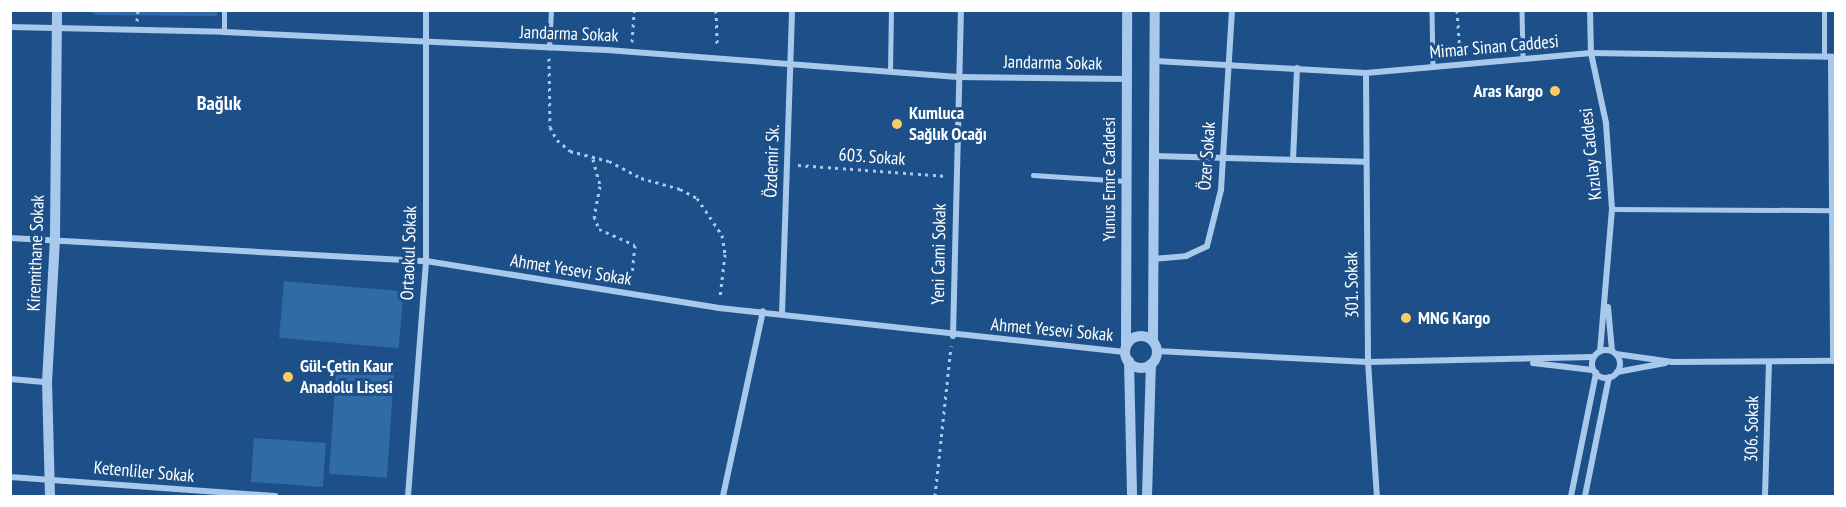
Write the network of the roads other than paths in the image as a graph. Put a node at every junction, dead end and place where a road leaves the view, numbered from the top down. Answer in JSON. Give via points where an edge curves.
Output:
{"nodes":[{"id":1,"x":57,"y":10,"type":"edge"},
{"id":2,"x":224,"y":10,"type":"edge"},
{"id":3,"x":426,"y":10,"type":"edge"},
{"id":4,"x":556,"y":10,"type":"edge"},
{"id":5,"x":792,"y":10,"type":"edge"},
{"id":6,"x":891,"y":10,"type":"edge"},
{"id":7,"x":961,"y":10,"type":"edge"},
{"id":8,"x":1127,"y":10,"type":"edge"},
{"id":9,"x":1155,"y":10,"type":"edge"},
{"id":10,"x":1232,"y":10,"type":"edge"},
{"id":11,"x":1432,"y":10,"type":"edge"},
{"id":12,"x":1522,"y":10,"type":"edge"},
{"id":13,"x":1590,"y":10,"type":"edge"},
{"id":14,"x":1824,"y":10,"type":"edge"},
{"id":15,"x":551,"y":14,"type":"edge"},
{"id":16,"x":10,"y":27,"type":"edge"},
{"id":17,"x":56,"y":28,"type":"junction"},
{"id":18,"x":224,"y":32,"type":"junction"},
{"id":19,"x":425,"y":44,"type":"junction"},
{"id":20,"x":549,"y":48,"type":"junction"},
{"id":21,"x":1591,"y":53,"type":"junction"},
{"id":22,"x":1830,"y":57,"type":"edge"},
{"id":23,"x":1523,"y":59,"type":"junction"},
{"id":24,"x":1156,"y":60,"type":"junction"},
{"id":25,"x":791,"y":62,"type":"junction"},
{"id":26,"x":1229,"y":63,"type":"junction"},
{"id":27,"x":1433,"y":67,"type":"junction"},
{"id":28,"x":1297,"y":68,"type":"junction"},
{"id":29,"x":890,"y":71,"type":"junction"},
{"id":30,"x":1366,"y":73,"type":"junction"},
{"id":31,"x":958,"y":77,"type":"junction"},
{"id":32,"x":1125,"y":79,"type":"junction"},
{"id":33,"x":1155,"y":156,"type":"junction"},
{"id":34,"x":1223,"y":158,"type":"junction"},
{"id":35,"x":1293,"y":160,"type":"junction"},
{"id":36,"x":1365,"y":162,"type":"junction"},
{"id":37,"x":1033,"y":175,"type":"dead end"},
{"id":38,"x":1126,"y":181,"type":"junction"},
{"id":39,"x":1612,"y":209,"type":"junction"},
{"id":40,"x":1832,"y":210,"type":"junction"},
{"id":41,"x":10,"y":238,"type":"edge"},
{"id":42,"x":55,"y":238,"type":"junction"},
{"id":43,"x":1154,"y":259,"type":"junction"},
{"id":44,"x":426,"y":261,"type":"junction"},
{"id":45,"x":1607,"y":295,"type":"junction"},
{"id":46,"x":763,"y":311,"type":"junction"},
{"id":47,"x":782,"y":314,"type":"junction"},
{"id":48,"x":953,"y":336,"type":"junction"},
{"id":49,"x":1155,"y":346,"type":"junction"},
{"id":50,"x":1600,"y":351,"type":"junction"},
{"id":51,"x":1127,"y":353,"type":"junction"},
{"id":52,"x":1614,"y":353,"type":"junction"},
{"id":53,"x":1593,"y":357,"type":"junction"},
{"id":54,"x":1368,"y":362,"type":"junction"},
{"id":55,"x":1514,"y":362,"type":"junction"},
{"id":56,"x":1672,"y":362,"type":"junction"},
{"id":57,"x":1769,"y":362,"type":"junction"},
{"id":58,"x":1834,"y":362,"type":"edge"},
{"id":59,"x":1151,"y":364,"type":"junction"},
{"id":60,"x":1594,"y":371,"type":"junction"},
{"id":61,"x":1617,"y":372,"type":"junction"},
{"id":62,"x":1609,"y":377,"type":"junction"},
{"id":63,"x":10,"y":379,"type":"edge"},
{"id":64,"x":47,"y":382,"type":"junction"},
{"id":65,"x":10,"y":477,"type":"edge"},
{"id":66,"x":49,"y":478,"type":"junction"},
{"id":67,"x":165,"y":494,"type":"edge"},
{"id":68,"x":50,"y":496,"type":"edge"},
{"id":69,"x":275,"y":496,"type":"edge"},
{"id":70,"x":408,"y":496,"type":"edge"},
{"id":71,"x":723,"y":496,"type":"edge"},
{"id":72,"x":1132,"y":496,"type":"edge"},
{"id":73,"x":1147,"y":496,"type":"edge"},
{"id":74,"x":1377,"y":496,"type":"edge"},
{"id":75,"x":1571,"y":496,"type":"edge"},
{"id":76,"x":1585,"y":496,"type":"edge"},
{"id":77,"x":1765,"y":496,"type":"edge"}],
"edges":[{"from":1,"to":17,"type":"street","name":"Kiremithane Sokak"},
{"from":2,"to":18,"type":"lane"},
{"from":3,"to":19,"type":"street","name":"Ortaokul Sokak"},
{"from":4,"to":15,"type":"lane"},
{"from":5,"to":25,"type":"street","name":"Özdemir Sk."},
{"from":6,"to":29,"type":"lane"},
{"from":7,"to":31,"type":"street","name":"Yeni Cami Sokak"},
{"from":8,"to":32,"type":"street","name":"Yunus Emre Caddesi"},
{"from":9,"to":24,"type":"street"},
{"from":10,"to":26,"type":"street","name":"Özer Sokak"},
{"from":11,"to":27,"type":"lane"},
{"from":12,"to":23,"type":"lane"},
{"from":13,"to":21,"type":"street","name":"Kızılay Caddesi"},
{"from":14,"to":22,"type":"lane"},
{"from":15,"to":20,"type":"lane"},
{"from":16,"to":17,"type":"street","name":"Jandarma Sokak"},
{"from":17,"to":18,"type":"street","name":"Jandarma Sokak"},
{"from":17,"to":42,"type":"street","name":"Kiremithane Sokak"},
{"from":18,"to":19,"type":"street","name":"Jandarma Sokak"},
{"from":19,"to":20,"type":"street","name":"Jandarma Sokak"},
{"from":19,"to":44,"type":"street","name":"Ortaokul Sokak"},
{"from":20,"to":25,"type":"street","name":"Jandarma Sokak"},
{"from":21,"to":22,"type":"street","name":"Mimar Sinan Caddesi"},
{"from":21,"to":23,"type":"street","name":"Mimar Sinan Caddesi"},
{"from":21,"to":39,"type":"street","name":"Kızılay Caddesi","via":[[1606,123]]},
{"from":22,"to":40,"type":"street"},
{"from":23,"to":27,"type":"street","name":"Mimar Sinan Caddesi"},
{"from":24,"to":26,"type":"street","name":"Mimar Sinan Caddesi"},
{"from":24,"to":33,"type":"street"},
{"from":25,"to":29,"type":"street","name":"Jandarma Sokak"},
{"from":25,"to":47,"type":"street","name":"Özdemir Sk."},
{"from":26,"to":28,"type":"street","name":"Mimar Sinan Caddesi"},
{"from":26,"to":34,"type":"street","name":"Özer Sokak"},
{"from":27,"to":30,"type":"street","name":"Mimar Sinan Caddesi"},
{"from":28,"to":30,"type":"street","name":"Mimar Sinan Caddesi"},
{"from":28,"to":35,"type":"street"},
{"from":29,"to":31,"type":"street","name":"Jandarma Sokak"},
{"from":30,"to":36,"type":"street","name":"301. Sokak"},
{"from":31,"to":32,"type":"street","name":"Jandarma Sokak"},
{"from":31,"to":48,"type":"street","name":"Yeni Cami Sokak"},
{"from":32,"to":38,"type":"street","name":"Yunus Emre Caddesi"},
{"from":33,"to":34,"type":"street"},
{"from":33,"to":43,"type":"street"},
{"from":34,"to":35,"type":"street"},
{"from":34,"to":43,"type":"street","name":"Özer Sokak","via":[[1217,216],[1207,246],[1186,256]]},
{"from":35,"to":36,"type":"street"},
{"from":36,"to":54,"type":"street","name":"301. Sokak"},
{"from":37,"to":38,"type":"lane"},
{"from":38,"to":51,"type":"street","name":"Yunus Emre Caddesi"},
{"from":39,"to":40,"type":"lane"},
{"from":39,"to":45,"type":"street","name":"Kızılay Caddesi"},
{"from":40,"to":58,"type":"street"},
{"from":41,"to":42,"type":"street","name":"Ahmet Yesevi Sokak"},
{"from":42,"to":44,"type":"street","name":"Ahmet Yesevi Sokak"},
{"from":42,"to":64,"type":"street","name":"Kiremithane Sokak"},
{"from":43,"to":49,"type":"street"},
{"from":44,"to":46,"type":"street","name":"Ahmet Yesevi Sokak","via":[[718,308]]},
{"from":44,"to":70,"type":"street","name":"Ortaokul Sokak"},
{"from":45,"to":50,"type":"street","name":"Kızılay Caddesi"},
{"from":45,"to":52,"type":"street","name":"Kızılay Caddesi"},
{"from":46,"to":47,"type":"street","name":"Ahmet Yesevi Sokak"},
{"from":46,"to":71,"type":"street"},
{"from":47,"to":48,"type":"street","name":"Ahmet Yesevi Sokak"},
{"from":48,"to":51,"type":"street","name":"Ahmet Yesevi Sokak"},
{"from":49,"to":51,"type":"street","via":[[1138,336]]},
{"from":49,"to":54,"type":"street"},
{"from":49,"to":59,"type":"street"},
{"from":50,"to":52,"type":"street"},
{"from":50,"to":53,"type":"street"},
{"from":51,"to":59,"type":"street","via":[[1137,367]]},
{"from":51,"to":72,"type":"street","name":"Yunus Emre Caddesi"},
{"from":52,"to":56,"type":"street"},
{"from":52,"to":61,"type":"street","via":[[1619,363]]},
{"from":53,"to":55,"type":"street"},
{"from":53,"to":60,"type":"street"},
{"from":54,"to":55,"type":"street"},
{"from":54,"to":74,"type":"street","name":"301. Sokak"},
{"from":55,"to":60,"type":"street"},
{"from":56,"to":57,"type":"street"},
{"from":56,"to":61,"type":"street"},
{"from":57,"to":58,"type":"street"},
{"from":57,"to":77,"type":"street","name":"306. Sokak"},
{"from":59,"to":73,"type":"street"},
{"from":60,"to":62,"type":"street"},
{"from":60,"to":75,"type":"street"},
{"from":61,"to":62,"type":"street"},
{"from":62,"to":76,"type":"street"},
{"from":63,"to":64,"type":"street"},
{"from":64,"to":66,"type":"street","name":"Kiremithane Sokak"},
{"from":65,"to":66,"type":"street","name":"Ketenliler Sokak"},
{"from":66,"to":67,"type":"street","name":"Ketenliler Sokak"},
{"from":66,"to":68,"type":"street","name":"Kiremithane Sokak"},
{"from":67,"to":69,"type":"street","name":"Ketenliler Sokak"}]}
